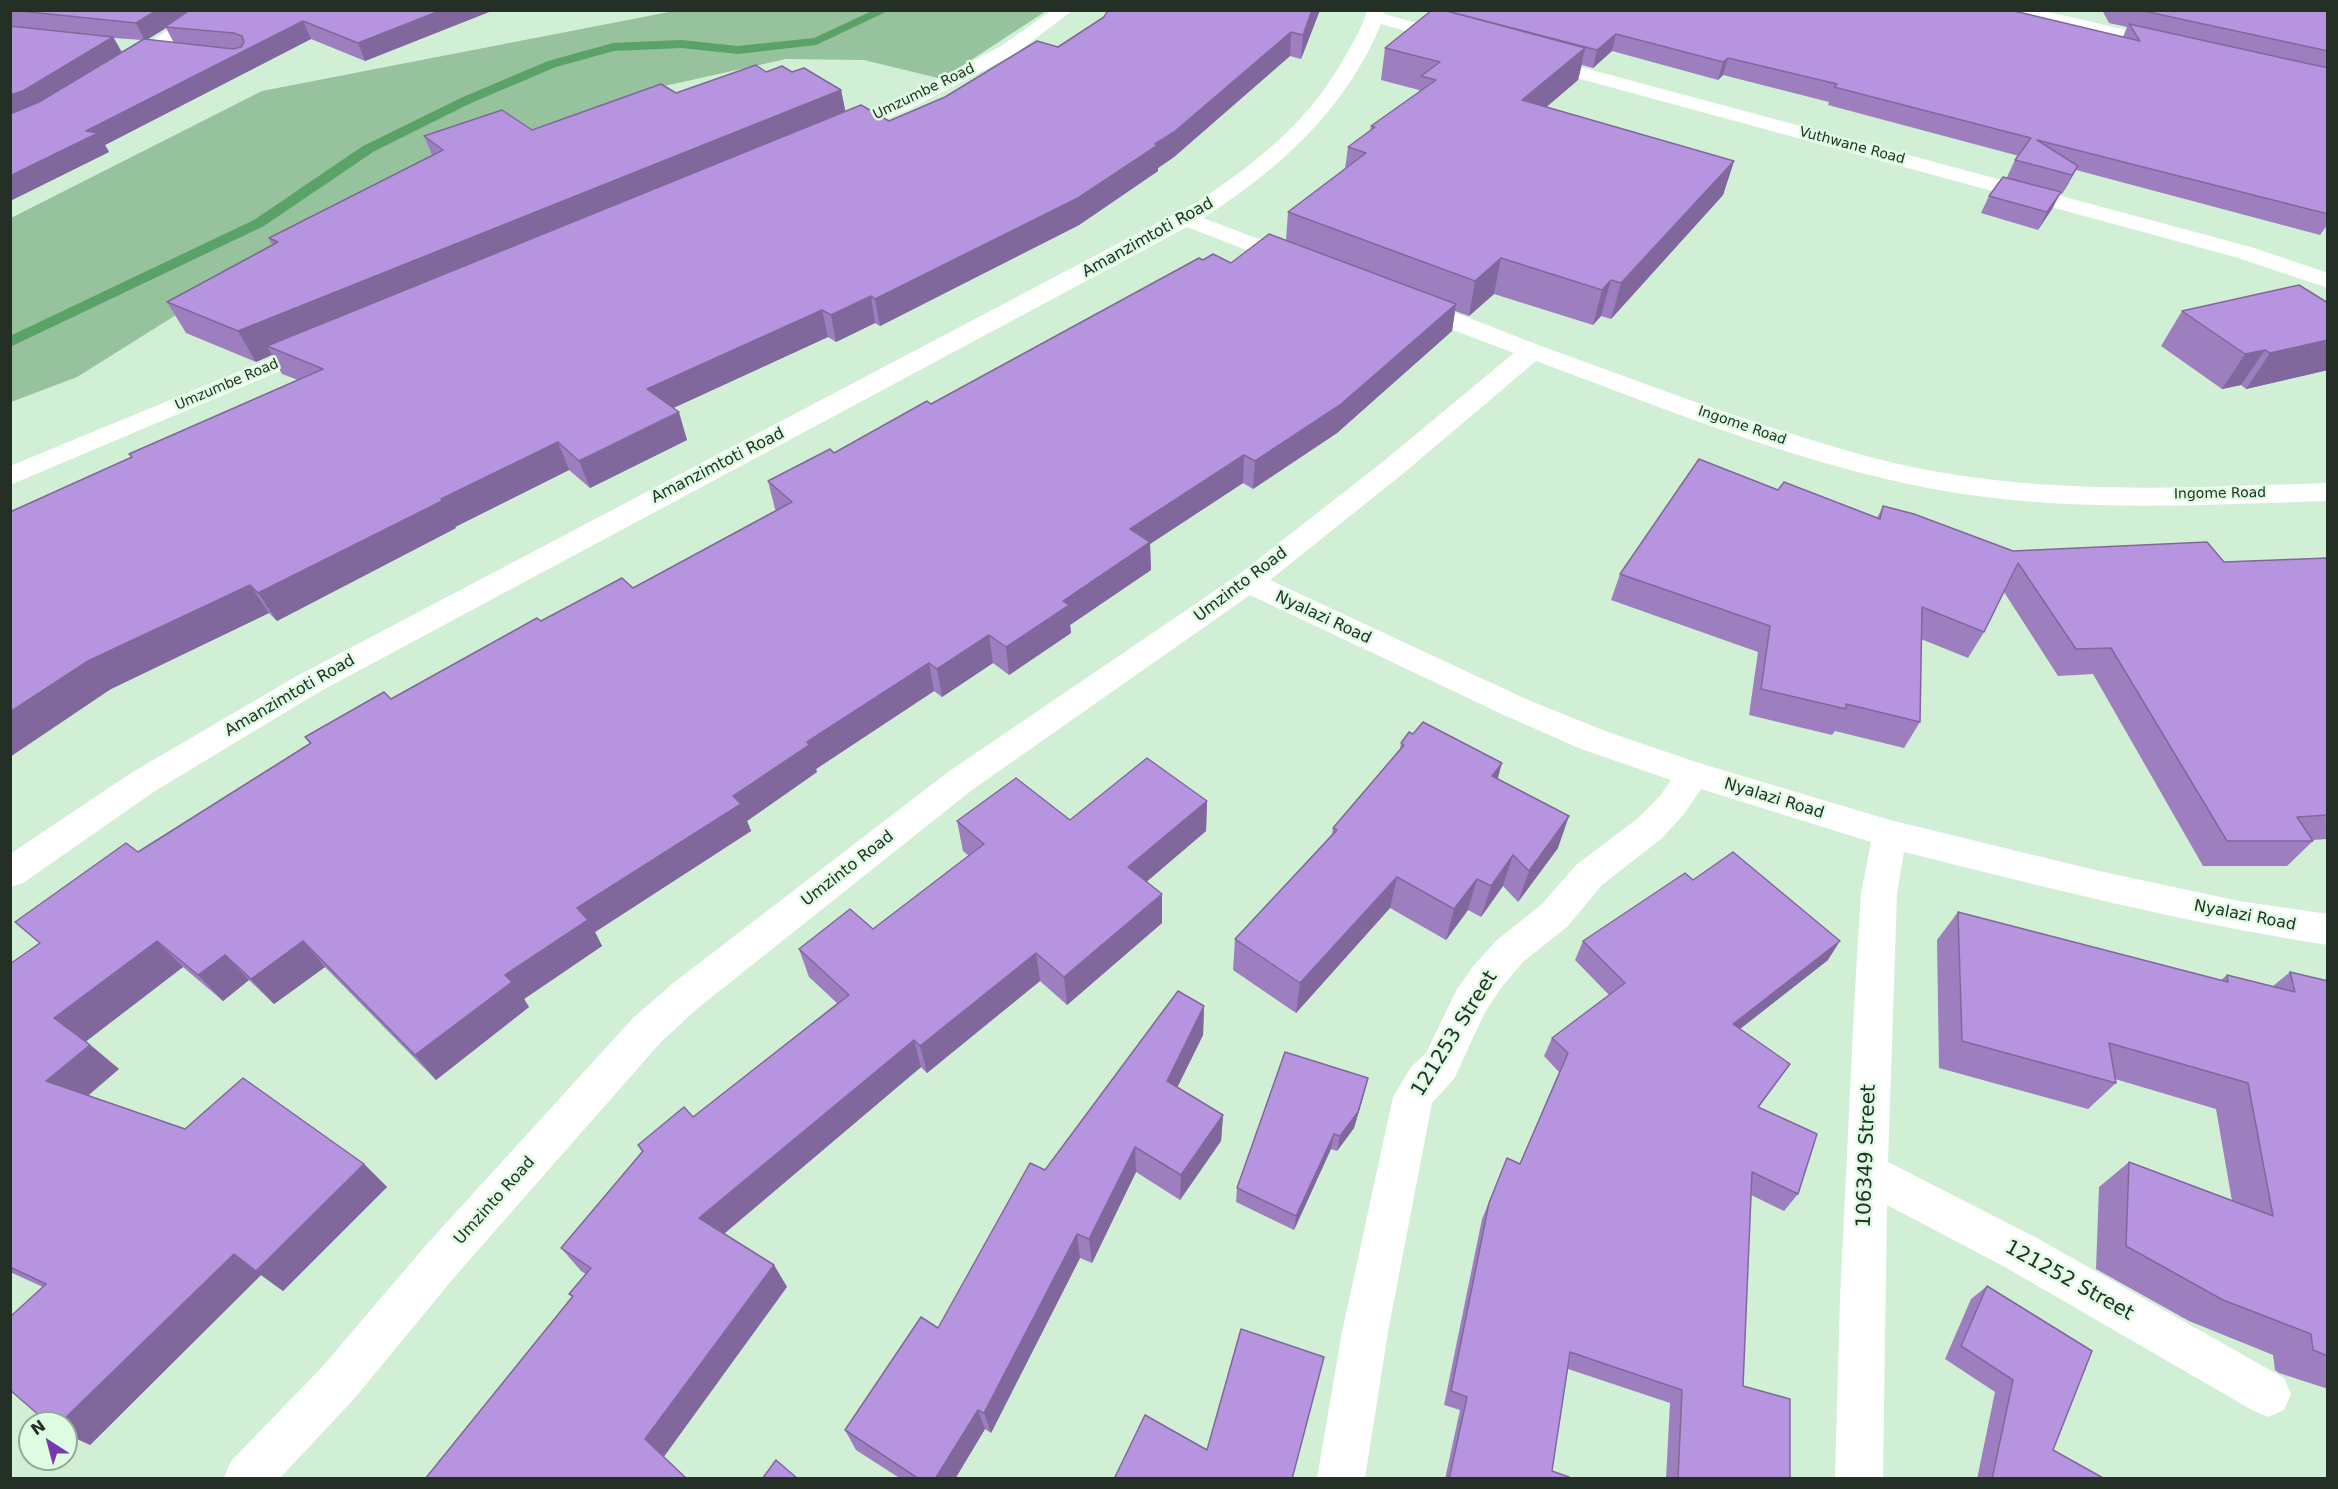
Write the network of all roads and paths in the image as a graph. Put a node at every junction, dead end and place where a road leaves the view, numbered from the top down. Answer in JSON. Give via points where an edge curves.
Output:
{"nodes":[{"id":1,"x":214,"y":10,"type":"edge"},
{"id":2,"x":1064,"y":10,"type":"edge"},
{"id":3,"x":2023,"y":12,"type":"edge"},
{"id":4,"x":1376,"y":14,"type":"edge"},
{"id":5,"x":1467,"y":42,"type":"edge"},
{"id":6,"x":117,"y":46,"type":"dead end"},
{"id":7,"x":152,"y":49,"type":"junction"},
{"id":8,"x":2190,"y":49,"type":"edge"},
{"id":9,"x":186,"y":53,"type":"edge"},
{"id":10,"x":1514,"y":55,"type":"edge"},
{"id":11,"x":112,"y":73,"type":"edge"},
{"id":12,"x":822,"y":139,"type":"edge"},
{"id":13,"x":1186,"y":219,"type":"junction"},
{"id":14,"x":1320,"y":270,"type":"edge"},
{"id":15,"x":2328,"y":280,"type":"edge"},
{"id":16,"x":1386,"y":296,"type":"edge"},
{"id":17,"x":334,"y":340,"type":"edge"},
{"id":18,"x":1531,"y":352,"type":"junction"},
{"id":19,"x":10,"y":476,"type":"edge"},
{"id":20,"x":2328,"y":492,"type":"edge"},
{"id":21,"x":1248,"y":582,"type":"junction"},
{"id":22,"x":1693,"y":774,"type":"junction"},
{"id":23,"x":1890,"y":834,"type":"junction"},
{"id":24,"x":10,"y":873,"type":"edge"},
{"id":25,"x":2328,"y":930,"type":"edge"},
{"id":26,"x":1866,"y":1173,"type":"junction"},
{"id":27,"x":2268,"y":1394,"type":"dead end"},
{"id":28,"x":248,"y":1479,"type":"edge"},
{"id":29,"x":1341,"y":1479,"type":"edge"},
{"id":30,"x":1859,"y":1479,"type":"edge"}],
"edges":[{"from":1,"to":7,"type":"street"},
{"from":2,"to":12,"type":"street","name":"Umzumbe Road","via":[[1008,50],[905,104]]},
{"from":3,"to":8,"type":"street"},
{"from":4,"to":5,"type":"street"},
{"from":4,"to":13,"type":"street","name":"Amanzimtoti Road","via":[[1338,87],[1312,118],[1223,196]]},
{"from":6,"to":7,"type":"street"},
{"from":7,"to":9,"type":"street"},
{"from":7,"to":11,"type":"street"},
{"from":10,"to":15,"type":"street","name":"Vuthwane Road","via":[[2242,252]]},
{"from":13,"to":14,"type":"street"},
{"from":13,"to":24,"type":"street","name":"Amanzimtoti Road","via":[[308,684],[143,782]]},
{"from":16,"to":18,"type":"street","name":"Ingome Road"},
{"from":17,"to":19,"type":"street","name":"Umzumbe Road"},
{"from":18,"to":20,"type":"street","name":"Ingome Road","via":[[1825,454],[1899,473],[1993,489],[2092,496]]},
{"from":18,"to":21,"type":"street","name":"Umzinto Road"},
{"from":21,"to":22,"type":"street","name":"Nyalazi Road","via":[[1515,707],[1593,740]]},
{"from":21,"to":28,"type":"street","name":"Umzinto Road","via":[[960,781],[647,1030],[442,1259],[338,1383]]},
{"from":22,"to":23,"type":"street","name":"Nyalazi Road"},
{"from":22,"to":29,"type":"street","name":"121253 Street","via":[[1672,806],[1649,829],[1589,875],[1555,915],[1510,951],[1488,976],[1471,1001],[1440,1066],[1413,1097],[1365,1332]]},
{"from":23,"to":25,"type":"street","name":"Nyalazi Road","via":[[2099,886],[2239,916]]},
{"from":23,"to":26,"type":"street","name":"106349 Street","via":[[1879,893]]},
{"from":26,"to":27,"type":"street","name":"121252 Street","via":[[2020,1252]]},
{"from":26,"to":30,"type":"street","name":"106349 Street"}]}
